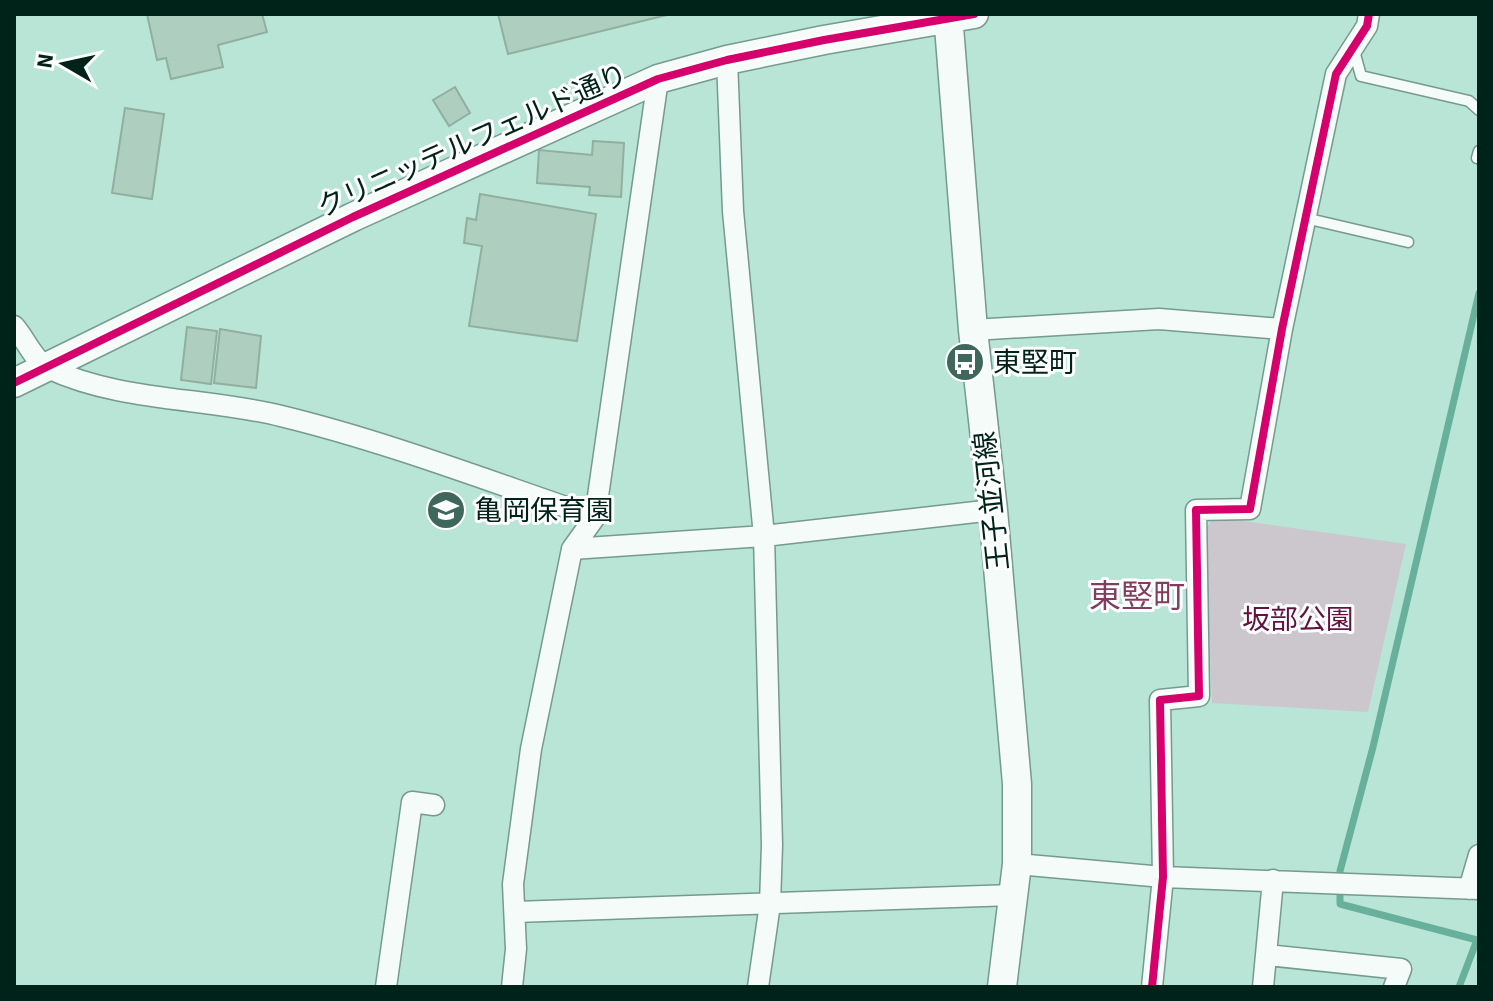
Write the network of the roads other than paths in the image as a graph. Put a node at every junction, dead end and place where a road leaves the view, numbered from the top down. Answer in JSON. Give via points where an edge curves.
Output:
{"nodes":[{"id":1,"x":1369,"y":14,"type":"edge"},
{"id":2,"x":956,"y":15,"type":"edge"},
{"id":3,"x":1353,"y":47,"type":"junction"},
{"id":4,"x":727,"y":60,"type":"junction"},
{"id":5,"x":658,"y":79,"type":"junction"},
{"id":6,"x":1479,"y":110,"type":"edge"},
{"id":7,"x":1305,"y":218,"type":"junction"},
{"id":8,"x":1408,"y":242,"type":"dead end"},
{"id":9,"x":14,"y":326,"type":"edge"},
{"id":10,"x":1282,"y":329,"type":"junction"},
{"id":11,"x":973,"y":330,"type":"junction"},
{"id":12,"x":44,"y":367,"type":"junction"},
{"id":13,"x":14,"y":383,"type":"edge"},
{"id":14,"x":993,"y":510,"type":"junction"},
{"id":15,"x":595,"y":517,"type":"junction"},
{"id":16,"x":764,"y":536,"type":"junction"},
{"id":17,"x":572,"y":549,"type":"junction"},
{"id":18,"x":434,"y":805,"type":"dead end"},
{"id":19,"x":1479,"y":855,"type":"edge"},
{"id":20,"x":1017,"y":864,"type":"junction"},
{"id":21,"x":1163,"y":877,"type":"junction"},
{"id":22,"x":1273,"y":880,"type":"junction"},
{"id":23,"x":1474,"y":889,"type":"edge"},
{"id":24,"x":1013,"y":895,"type":"junction"},
{"id":25,"x":770,"y":904,"type":"junction"},
{"id":26,"x":515,"y":912,"type":"junction"},
{"id":27,"x":1267,"y":955,"type":"junction"},
{"id":28,"x":386,"y":987,"type":"edge"},
{"id":29,"x":512,"y":987,"type":"edge"},
{"id":30,"x":758,"y":987,"type":"edge"},
{"id":31,"x":1002,"y":987,"type":"edge"},
{"id":32,"x":1152,"y":987,"type":"edge"},
{"id":33,"x":1263,"y":987,"type":"edge"},
{"id":34,"x":1394,"y":987,"type":"edge"}],
"edges":[{"from":1,"to":3,"type":"street"},
{"from":2,"to":4,"type":"street","name":"クリニッテルフェルド通り"},
{"from":2,"to":11,"type":"street","name":"王子並河線"},
{"from":3,"to":6,"type":"lane","via":[[1361,76],[1469,101]]},
{"from":3,"to":7,"type":"street","via":[[1336,74]]},
{"from":4,"to":5,"type":"street","name":"クリニッテルフェルド通り"},
{"from":4,"to":16,"type":"street","via":[[733,211]]},
{"from":5,"to":12,"type":"street","name":"クリニッテルフェルド通り","via":[[353,217]]},
{"from":5,"to":15,"type":"street"},
{"from":7,"to":8,"type":"lane"},
{"from":7,"to":10,"type":"street"},
{"from":9,"to":12,"type":"street"},
{"from":10,"to":11,"type":"street","via":[[1159,319]]},
{"from":10,"to":21,"type":"street","via":[[1250,509],[1196,510],[1199,696],[1160,700]]},
{"from":11,"to":14,"type":"street","name":"王子並河線"},
{"from":12,"to":13,"type":"street","name":"クリニッテルフェルド通り"},
{"from":12,"to":15,"type":"street","via":[[141,394],[277,415],[360,436]]},
{"from":14,"to":16,"type":"street"},
{"from":14,"to":20,"type":"street","name":"王子並河線","via":[[1017,784]]},
{"from":15,"to":17,"type":"street"},
{"from":16,"to":17,"type":"street"},
{"from":16,"to":25,"type":"street"},
{"from":17,"to":26,"type":"street","via":[[531,749],[513,884]]},
{"from":18,"to":28,"type":"street","via":[[412,802]]},
{"from":19,"to":23,"type":"street"},
{"from":20,"to":21,"type":"street"},
{"from":20,"to":24,"type":"street","name":"王子並河線"},
{"from":21,"to":22,"type":"street"},
{"from":21,"to":32,"type":"street"},
{"from":22,"to":23,"type":"street"},
{"from":22,"to":27,"type":"street"},
{"from":24,"to":25,"type":"street"},
{"from":24,"to":31,"type":"street","name":"王子並河線"},
{"from":25,"to":26,"type":"street"},
{"from":25,"to":30,"type":"street"},
{"from":26,"to":29,"type":"street"},
{"from":27,"to":33,"type":"street"},
{"from":27,"to":34,"type":"street","via":[[1401,969]]}]}
